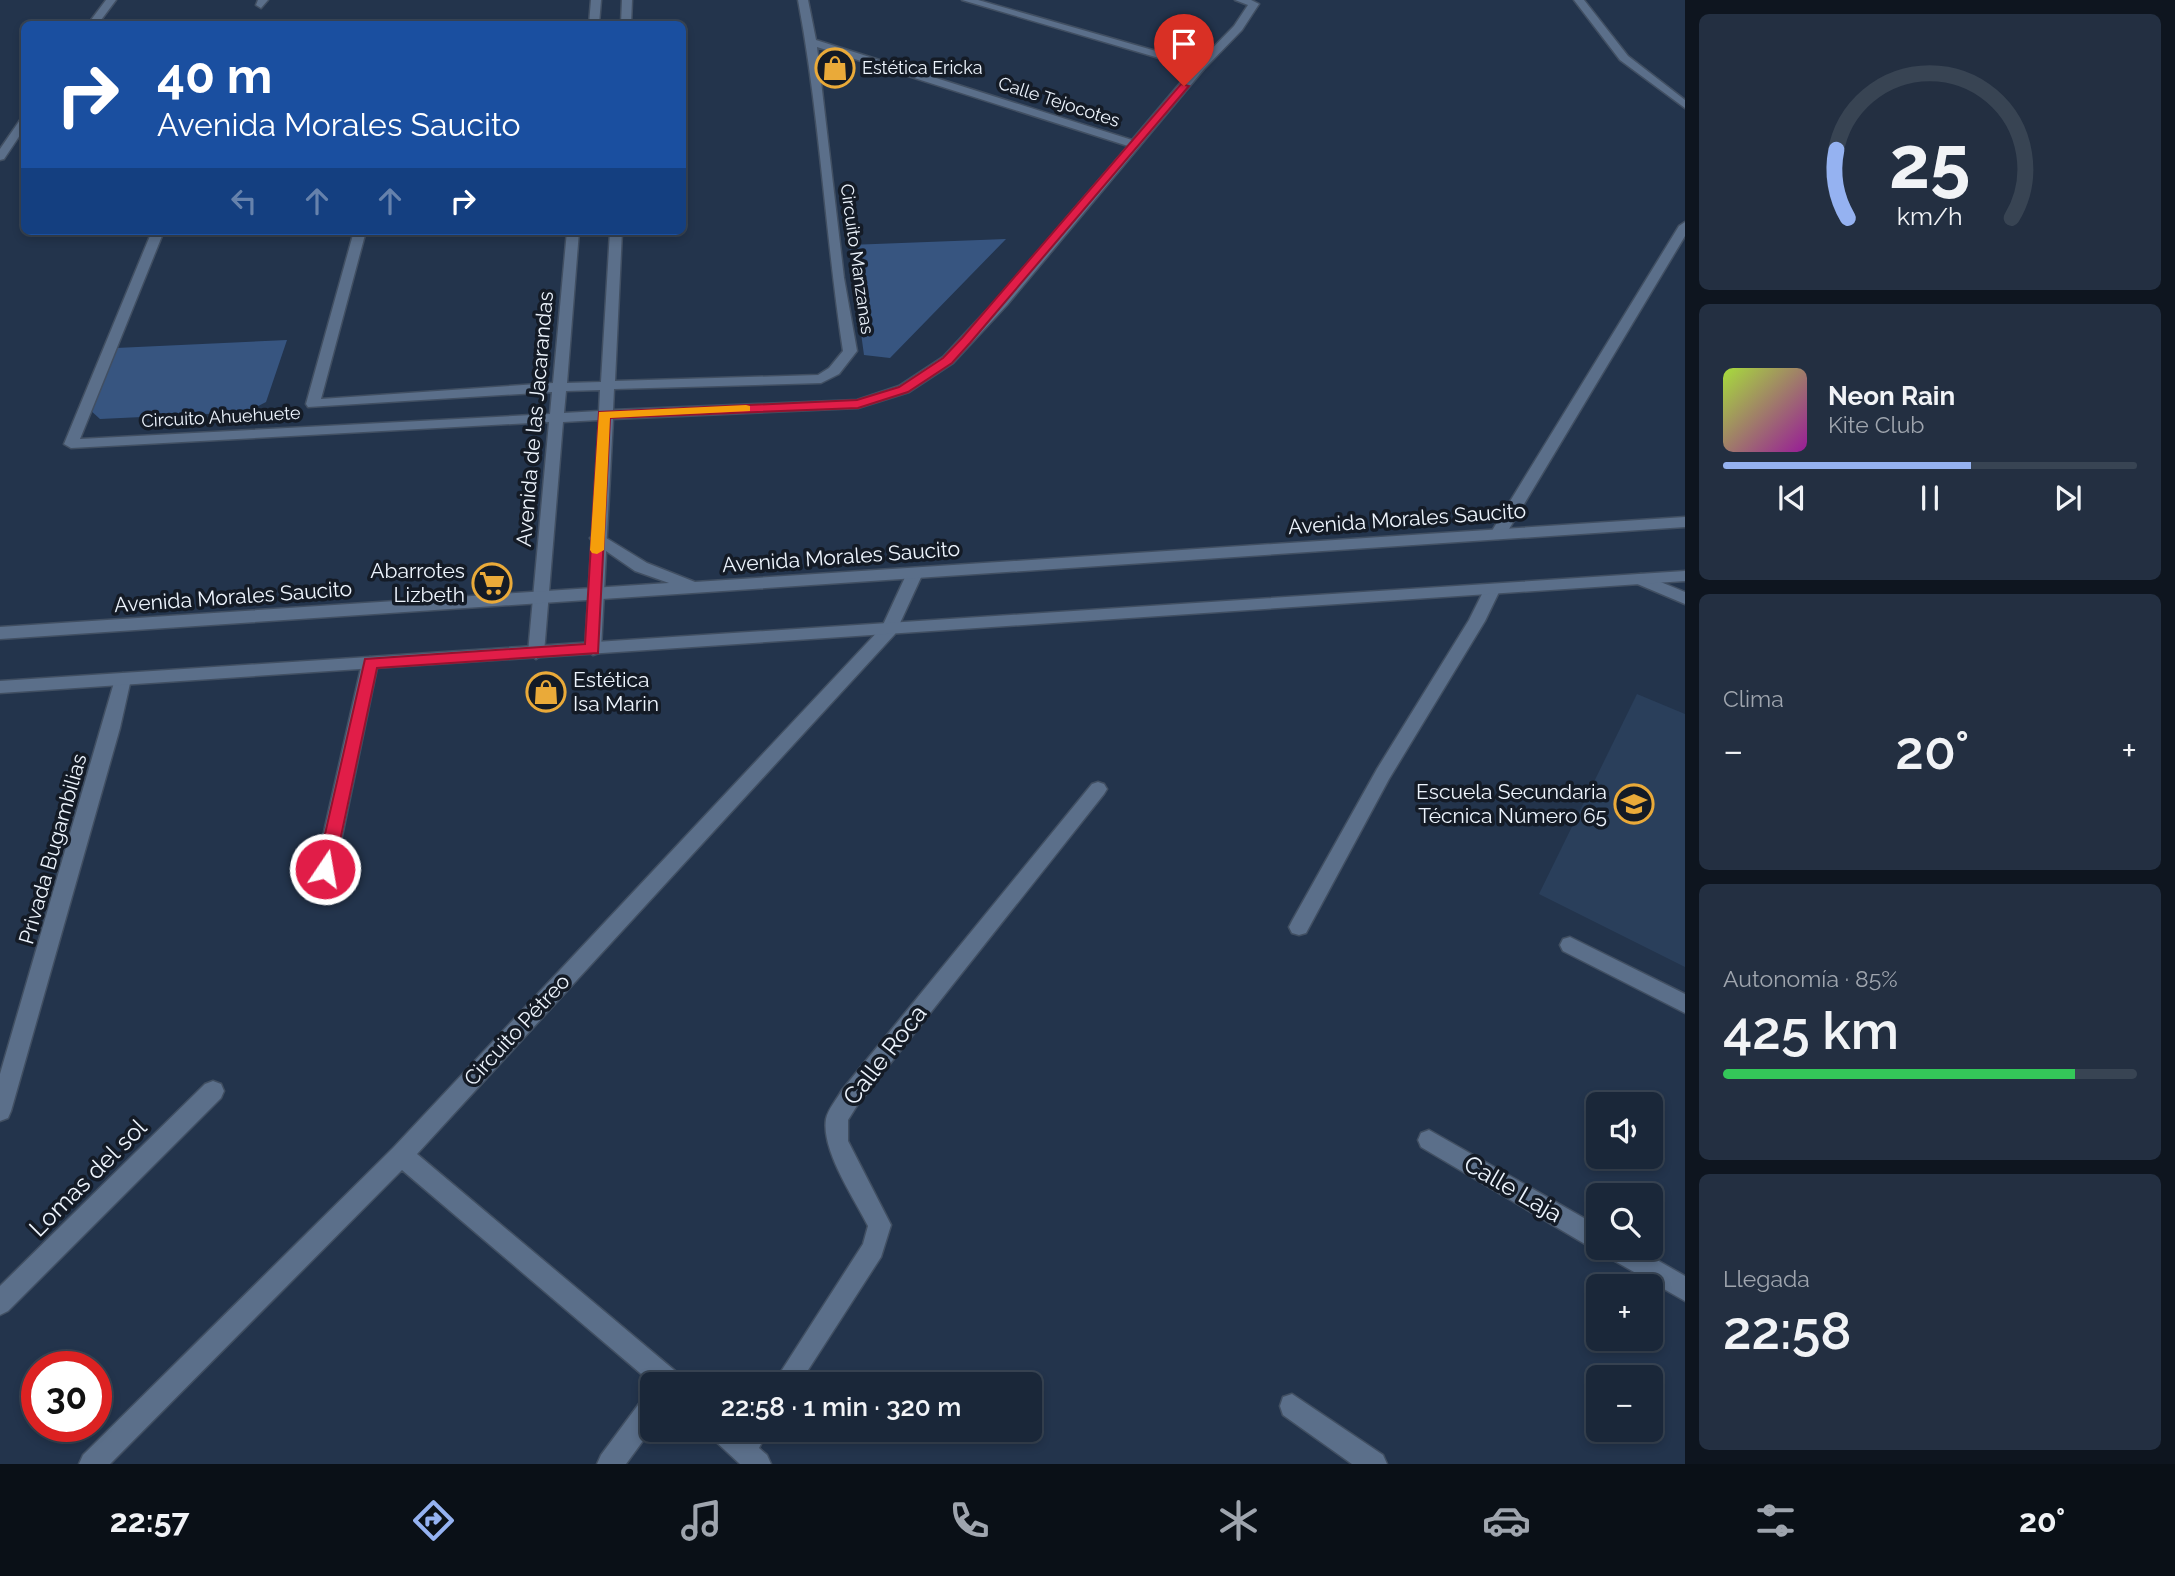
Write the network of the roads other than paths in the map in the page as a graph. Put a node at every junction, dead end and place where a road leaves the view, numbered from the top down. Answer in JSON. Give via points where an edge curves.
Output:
{"nodes":[{"id":1,"x":111,"y":0,"type":"edge"},
{"id":2,"x":596,"y":0,"type":"edge"},
{"id":3,"x":626,"y":0,"type":"edge"},
{"id":4,"x":803,"y":0,"type":"edge"},
{"id":5,"x":967,"y":0,"type":"edge"},
{"id":6,"x":1240,"y":0,"type":"edge"},
{"id":7,"x":1579,"y":0,"type":"edge"},
{"id":8,"x":95,"y":21,"type":"edge"},
{"id":9,"x":594,"y":21,"type":"edge"},
{"id":10,"x":626,"y":21,"type":"edge"},
{"id":11,"x":811,"y":42,"type":"junction"},
{"id":12,"x":1200,"y":67,"type":"junction"},
{"id":13,"x":1685,"y":105,"type":"edge"},
{"id":14,"x":21,"y":126,"type":"edge"},
{"id":15,"x":1136,"y":145,"type":"junction"},
{"id":16,"x":0,"y":157,"type":"edge"},
{"id":17,"x":1685,"y":226,"type":"edge"},
{"id":18,"x":157,"y":235,"type":"edge"},
{"id":19,"x":359,"y":235,"type":"edge"},
{"id":20,"x":573,"y":235,"type":"edge"},
{"id":21,"x":616,"y":235,"type":"edge"},
{"id":22,"x":605,"y":386,"type":"junction"},
{"id":23,"x":558,"y":387,"type":"junction"},
{"id":24,"x":604,"y":415,"type":"junction"},
{"id":25,"x":555,"y":418,"type":"junction"},
{"id":26,"x":1685,"y":522,"type":"edge"},
{"id":27,"x":1498,"y":534,"type":"junction"},
{"id":28,"x":598,"y":538,"type":"junction"},
{"id":29,"x":915,"y":573,"type":"junction"},
{"id":30,"x":1685,"y":576,"type":"edge"},
{"id":31,"x":1641,"y":579,"type":"junction"},
{"id":32,"x":699,"y":588,"type":"junction"},
{"id":33,"x":1492,"y":590,"type":"junction"},
{"id":34,"x":595,"y":595,"type":"junction"},
{"id":35,"x":540,"y":598,"type":"junction"},
{"id":36,"x":1685,"y":598,"type":"edge"},
{"id":37,"x":889,"y":630,"type":"junction"},
{"id":38,"x":0,"y":633,"type":"edge"},
{"id":39,"x":593,"y":649,"type":"junction"},
{"id":40,"x":537,"y":653,"type":"junction"},
{"id":41,"x":370,"y":663,"type":"junction"},
{"id":42,"x":123,"y":679,"type":"junction"},
{"id":43,"x":0,"y":687,"type":"edge"},
{"id":44,"x":1098,"y":789,"type":"dead end"},
{"id":45,"x":320,"y":894,"type":"dead end"},
{"id":46,"x":1299,"y":927,"type":"dead end"},
{"id":47,"x":1570,"y":945,"type":"dead end"},
{"id":48,"x":1685,"y":1004,"type":"edge"},
{"id":49,"x":213,"y":1091,"type":"dead end"},
{"id":50,"x":0,"y":1111,"type":"edge"},
{"id":51,"x":1429,"y":1140,"type":"dead end"},
{"id":52,"x":401,"y":1155,"type":"junction"},
{"id":53,"x":1586,"y":1231,"type":"edge"},
{"id":54,"x":1635,"y":1260,"type":"edge"},
{"id":55,"x":1685,"y":1289,"type":"edge"},
{"id":56,"x":0,"y":1303,"type":"edge"},
{"id":57,"x":656,"y":1372,"type":"edge"},
{"id":58,"x":793,"y":1372,"type":"edge"},
{"id":59,"x":1292,"y":1406,"type":"dead end"},
{"id":60,"x":640,"y":1424,"type":"edge"},
{"id":61,"x":92,"y":1464,"type":"edge"},
{"id":62,"x":610,"y":1464,"type":"edge"},
{"id":63,"x":1374,"y":1464,"type":"edge"}],
"edges":[{"from":1,"to":8,"type":"street"},
{"from":2,"to":9,"type":"street"},
{"from":3,"to":10,"type":"street"},
{"from":4,"to":11,"type":"street","name":"Circuito Manzanas"},
{"from":5,"to":12,"type":"street"},
{"from":6,"to":12,"type":"street","via":[[1254,4]]},
{"from":7,"to":13,"type":"street","via":[[1624,58]]},
{"from":11,"to":15,"type":"street","name":"Calle Tejocotes"},
{"from":11,"to":22,"type":"street","name":"Circuito Manzanas","via":[[850,351],[821,379]]},
{"from":12,"to":15,"type":"street"},
{"from":14,"to":16,"type":"street"},
{"from":15,"to":24,"type":"street","via":[[948,360],[904,389],[858,404]]},
{"from":17,"to":27,"type":"street"},
{"from":18,"to":25,"type":"street","name":"Circuito Ahuehuete","via":[[71,444]]},
{"from":19,"to":23,"type":"street","name":"Circuito Ahuehuete","via":[[313,404]]},
{"from":20,"to":23,"type":"street","name":"Avenida de las Jacarandas"},
{"from":21,"to":22,"type":"street"},
{"from":22,"to":23,"type":"street","name":"Circuito Ahuehuete"},
{"from":22,"to":24,"type":"street"},
{"from":23,"to":25,"type":"street","name":"Avenida de las Jacarandas"},
{"from":24,"to":25,"type":"street","name":"Circuito Ahuehuete"},
{"from":24,"to":28,"type":"street"},
{"from":25,"to":35,"type":"street","name":"Avenida de las Jacarandas"},
{"from":26,"to":27,"type":"street","name":"Avenida Morales Saucito"},
{"from":27,"to":29,"type":"street","name":"Avenida Morales Saucito"},
{"from":28,"to":32,"type":"street","via":[[641,567]]},
{"from":28,"to":34,"type":"street"},
{"from":29,"to":32,"type":"street","name":"Avenida Morales Saucito"},
{"from":29,"to":37,"type":"street","name":"Circuito Pétreo"},
{"from":30,"to":31,"type":"street"},
{"from":31,"to":33,"type":"street"},
{"from":31,"to":36,"type":"street"},
{"from":32,"to":34,"type":"street","name":"Avenida Morales Saucito"},
{"from":33,"to":37,"type":"street"},
{"from":33,"to":46,"type":"street"},
{"from":34,"to":35,"type":"street","name":"Avenida Morales Saucito"},
{"from":34,"to":39,"type":"street"},
{"from":35,"to":38,"type":"street","name":"Avenida Morales Saucito"},
{"from":35,"to":40,"type":"street","name":"Avenida de las Jacarandas"},
{"from":37,"to":39,"type":"street"},
{"from":37,"to":52,"type":"street","name":"Circuito Pétreo"},
{"from":39,"to":40,"type":"street"},
{"from":40,"to":41,"type":"street"},
{"from":41,"to":42,"type":"street"},
{"from":41,"to":45,"type":"street"},
{"from":42,"to":43,"type":"street"},
{"from":42,"to":50,"type":"street","name":"Privada Bugambilias"},
{"from":44,"to":58,"type":"street","name":"Calle Roca","via":[[837,1118],[837,1142],[880,1224],[873,1249]]},
{"from":47,"to":48,"type":"street"},
{"from":49,"to":56,"type":"street","name":"Lomas del sol"},
{"from":51,"to":53,"type":"street","name":"Calle Laja"},
{"from":52,"to":57,"type":"street"},
{"from":52,"to":61,"type":"street","name":"Circuito Pétreo"},
{"from":54,"to":55,"type":"street"},
{"from":59,"to":63,"type":"street"},
{"from":60,"to":62,"type":"street"}]}
